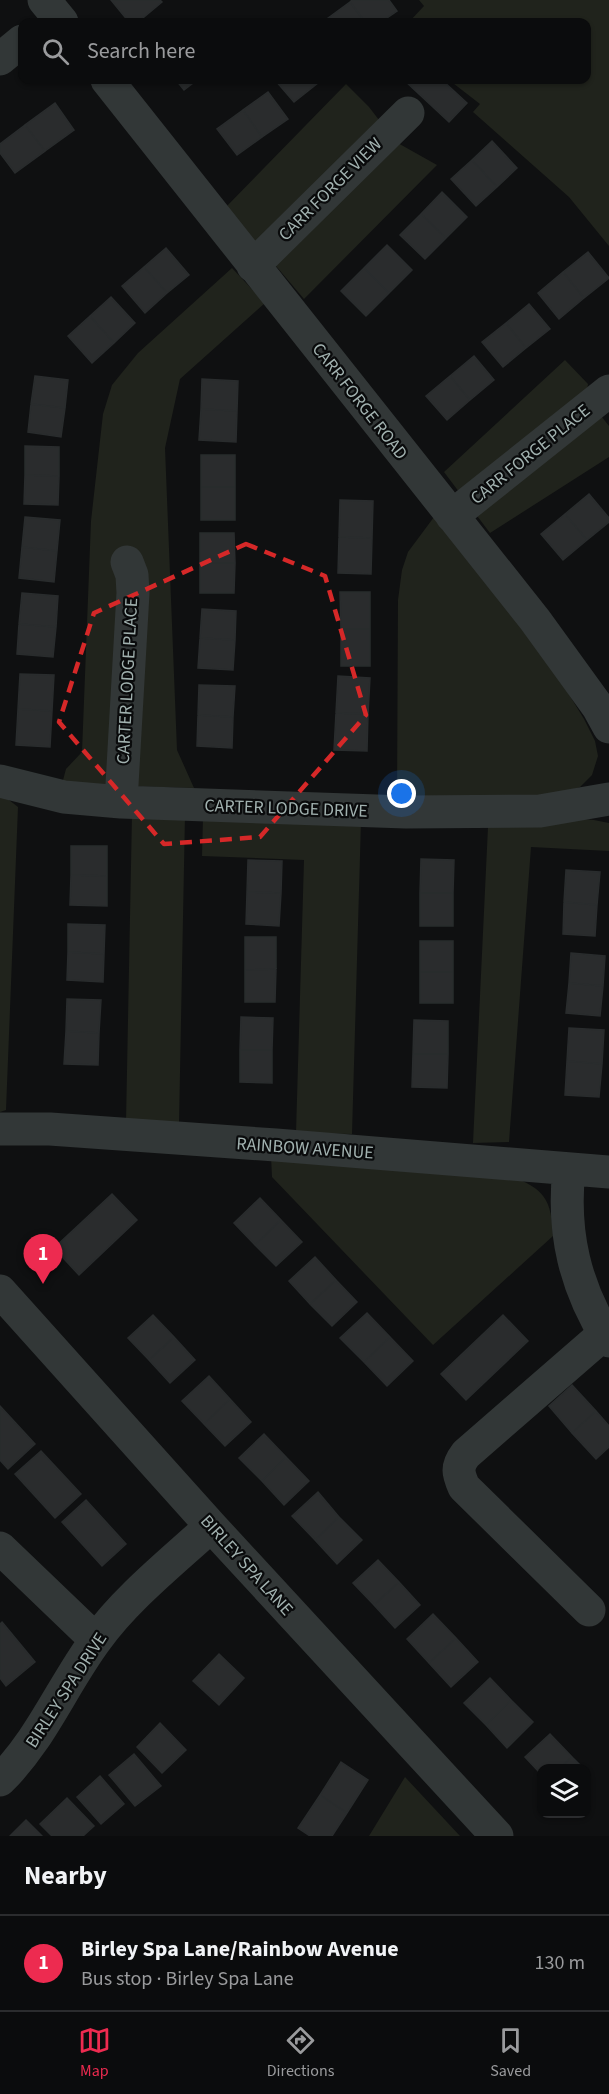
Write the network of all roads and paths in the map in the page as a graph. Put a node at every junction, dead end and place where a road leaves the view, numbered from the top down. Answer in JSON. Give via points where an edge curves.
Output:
{"nodes":[{"id":1,"x":18,"y":44,"type":"edge"},
{"id":2,"x":0,"y":59,"type":"edge"},
{"id":3,"x":110,"y":84,"type":"edge"},
{"id":4,"x":408,"y":113,"type":"dead end"},
{"id":5,"x":253,"y":266,"type":"junction"},
{"id":6,"x":609,"y":391,"type":"edge"},
{"id":7,"x":452,"y":516,"type":"junction"},
{"id":8,"x":127,"y":562,"type":"dead end"},
{"id":9,"x":609,"y":727,"type":"edge"},
{"id":10,"x":0,"y":781,"type":"edge"},
{"id":11,"x":609,"y":799,"type":"edge"},
{"id":12,"x":121,"y":802,"type":"junction"},
{"id":13,"x":0,"y":1129,"type":"edge"},
{"id":14,"x":569,"y":1169,"type":"junction"},
{"id":15,"x":609,"y":1172,"type":"edge"},
{"id":16,"x":0,"y":1292,"type":"edge"},
{"id":17,"x":607,"y":1338,"type":"edge"},
{"id":18,"x":211,"y":1526,"type":"junction"},
{"id":19,"x":0,"y":1548,"type":"edge"},
{"id":20,"x":589,"y":1610,"type":"dead end"},
{"id":21,"x":96,"y":1640,"type":"junction"},
{"id":22,"x":0,"y":1780,"type":"edge"},
{"id":23,"x":497,"y":1836,"type":"edge"}],
"edges":[{"from":1,"to":2,"type":"street"},
{"from":3,"to":5,"type":"street","name":"CARR FORGE ROAD"},
{"from":4,"to":5,"type":"street","name":"CARR FORGE VIEW"},
{"from":5,"to":7,"type":"street","name":"CARR FORGE ROAD"},
{"from":6,"to":7,"type":"street","name":"CARR FORGE PLACE"},
{"from":7,"to":9,"type":"street","name":"CARR FORGE ROAD","via":[[535,620]]},
{"from":8,"to":12,"type":"street","name":"CARTER LODGE PLACE","via":[[133,593]]},
{"from":10,"to":12,"type":"street","name":"CARTER LODGE DRIVE","via":[[64,796]]},
{"from":11,"to":12,"type":"street","name":"CARTER LODGE DRIVE","via":[[540,811],[485,812]]},
{"from":13,"to":14,"type":"street","name":"RAINBOW AVENUE","via":[[50,1129]]},
{"from":14,"to":15,"type":"street","name":"RAINBOW AVENUE"},
{"from":14,"to":17,"type":"street","via":[[566,1196],[571,1252],[579,1285]]},
{"from":16,"to":18,"type":"street","name":"BIRLEY SPA LANE"},
{"from":17,"to":20,"type":"street","via":[[466,1454],[459,1468],[464,1487]]},
{"from":18,"to":21,"type":"street","name":"BIRLEY SPA DRIVE","via":[[152,1580]]},
{"from":18,"to":23,"type":"street","name":"BIRLEY SPA LANE"},
{"from":19,"to":21,"type":"street"},
{"from":21,"to":22,"type":"street","name":"BIRLEY SPA DRIVE","via":[[19,1762]]}]}
